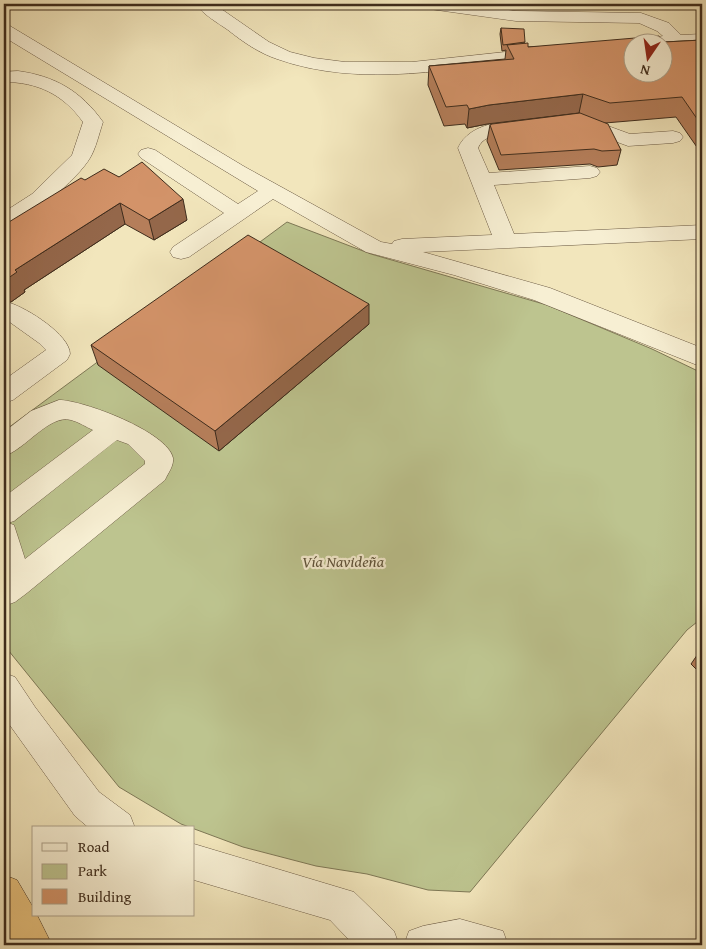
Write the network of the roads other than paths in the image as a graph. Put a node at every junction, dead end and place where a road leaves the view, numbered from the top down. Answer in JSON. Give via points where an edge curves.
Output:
{"nodes":[{"id":1,"x":204,"y":4,"type":"edge"},
{"id":2,"x":430,"y":4,"type":"edge"},
{"id":3,"x":4,"y":30,"type":"edge"},
{"id":4,"x":702,"y":39,"type":"edge"},
{"id":5,"x":676,"y":40,"type":"joint"},
{"id":6,"x":555,"y":52,"type":"edge"},
{"id":7,"x":4,"y":77,"type":"edge"},
{"id":8,"x":673,"y":137,"type":"dead end"},
{"id":9,"x":148,"y":154,"type":"dead end"},
{"id":10,"x":590,"y":172,"type":"dead end"},
{"id":11,"x":481,"y":180,"type":"junction"},
{"id":12,"x":273,"y":190,"type":"junction"},
{"id":13,"x":238,"y":213,"type":"junction"},
{"id":14,"x":4,"y":221,"type":"edge"},
{"id":15,"x":702,"y":232,"type":"edge"},
{"id":16,"x":506,"y":241,"type":"junction"},
{"id":17,"x":374,"y":247,"type":"junction"},
{"id":18,"x":181,"y":252,"type":"dead end"},
{"id":19,"x":10,"y":311,"type":"dead end"},
{"id":20,"x":702,"y":358,"type":"edge"},
{"id":21,"x":4,"y":393,"type":"edge"},
{"id":22,"x":114,"y":428,"type":"junction"},
{"id":23,"x":4,"y":446,"type":"edge"},
{"id":24,"x":4,"y":514,"type":"edge"},
{"id":25,"x":4,"y":534,"type":"edge"},
{"id":26,"x":10,"y":589,"type":"edge"},
{"id":27,"x":4,"y":688,"type":"edge"},
{"id":28,"x":114,"y":826,"type":"edge"},
{"id":29,"x":195,"y":862,"type":"edge"},
{"id":30,"x":4,"y":893,"type":"edge"},
{"id":31,"x":33,"y":945,"type":"edge"},
{"id":32,"x":380,"y":945,"type":"edge"},
{"id":33,"x":423,"y":945,"type":"edge"},
{"id":34,"x":489,"y":945,"type":"edge"}],
"edges":[{"from":1,"to":6,"type":"lane","via":[[282,56],[339,67],[409,66]]},
{"from":2,"to":5,"type":"lane","via":[[516,16],[641,18],[663,27]]},
{"from":3,"to":12,"type":"lane"},
{"from":4,"to":5,"type":"lane"},
{"from":7,"to":14,"type":"lane","via":[[42,80],[81,104],[92,122],[82,157],[39,199]]},
{"from":8,"to":11,"type":"lane","via":[[628,140],[579,121],[487,132],[469,141],[468,148]]},
{"from":9,"to":13,"type":"lane"},
{"from":10,"to":11,"type":"lane"},
{"from":11,"to":16,"type":"lane"},
{"from":12,"to":13,"type":"lane"},
{"from":12,"to":17,"type":"lane"},
{"from":13,"to":18,"type":"lane"},
{"from":15,"to":16,"type":"lane"},
{"from":16,"to":17,"type":"lane"},
{"from":17,"to":20,"type":"lane","via":[[542,294]]},
{"from":19,"to":21,"type":"lane","via":[[48,337],[58,348],[58,354]]},
{"from":22,"to":23,"type":"lane","via":[[73,410],[59,410],[40,418]]},
{"from":22,"to":24,"type":"lane"},
{"from":22,"to":26,"type":"lane","via":[[138,437],[159,457],[155,472]]},
{"from":25,"to":26,"type":"lane"},
{"from":27,"to":28,"type":"lane","via":[[87,804]]},
{"from":29,"to":32,"type":"lane","via":[[341,905]]},
{"from":30,"to":31,"type":"highway"},
{"from":33,"to":34,"type":"lane","via":[[460,938]]}]}
